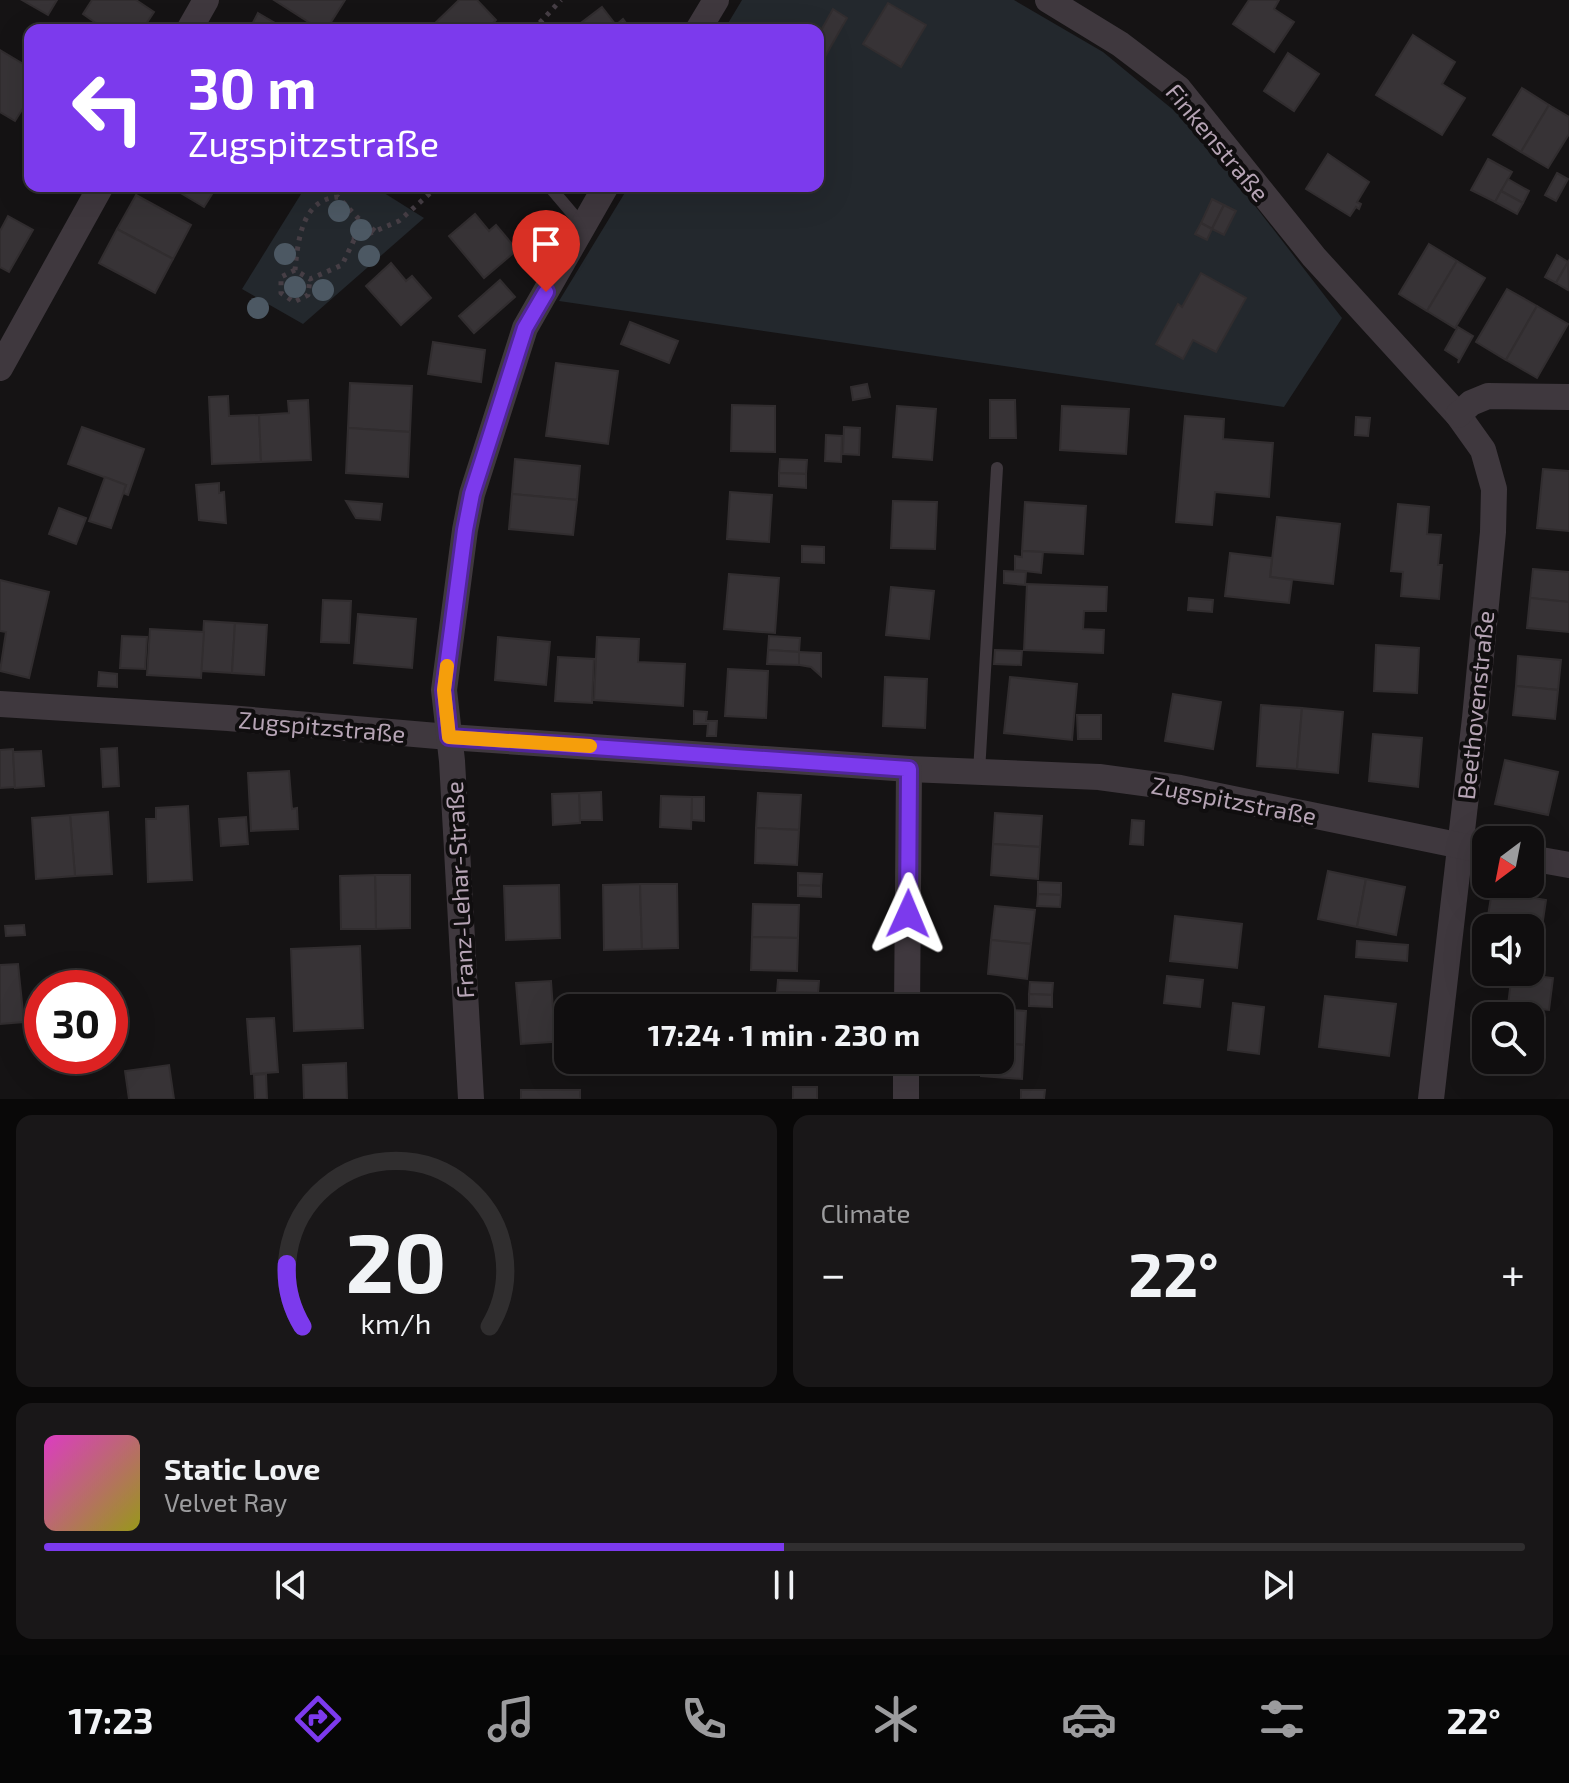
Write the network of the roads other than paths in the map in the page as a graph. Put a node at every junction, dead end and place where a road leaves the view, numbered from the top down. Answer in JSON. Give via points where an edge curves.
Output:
{"nodes":[{"id":1,"x":206,"y":0,"type":"edge"},
{"id":2,"x":1048,"y":0,"type":"edge"},
{"id":3,"x":192,"y":24,"type":"edge"},
{"id":4,"x":98,"y":192,"type":"edge"},
{"id":5,"x":554,"y":192,"type":"edge"},
{"id":6,"x":603,"y":192,"type":"edge"},
{"id":7,"x":583,"y":226,"type":"junction"},
{"id":8,"x":1364,"y":312,"type":"joint"},
{"id":9,"x":0,"y":368,"type":"edge"},
{"id":10,"x":1569,"y":397,"type":"edge"},
{"id":11,"x":1458,"y":415,"type":"junction"},
{"id":12,"x":997,"y":468,"type":"dead end"},
{"id":13,"x":0,"y":704,"type":"edge"},
{"id":14,"x":449,"y":737,"type":"junction"},
{"id":15,"x":909,"y":769,"type":"junction"},
{"id":16,"x":979,"y":772,"type":"junction"},
{"id":17,"x":1460,"y":846,"type":"junction"},
{"id":18,"x":1472,"y":848,"type":"edge"},
{"id":19,"x":1544,"y":861,"type":"edge"},
{"id":20,"x":1569,"y":865,"type":"edge"},
{"id":21,"x":907,"y":994,"type":"edge"},
{"id":22,"x":906,"y":1074,"type":"edge"},
{"id":23,"x":471,"y":1099,"type":"edge"},
{"id":24,"x":906,"y":1099,"type":"edge"},
{"id":25,"x":1431,"y":1099,"type":"edge"}],
"edges":[{"from":1,"to":3,"type":"street"},
{"from":2,"to":8,"type":"street","name":"Finkenstraße","via":[[1178,88]]},
{"from":4,"to":9,"type":"street"},
{"from":5,"to":7,"type":"lane"},
{"from":6,"to":7,"type":"street","name":"Franz-Lehar-Straße"},
{"from":7,"to":14,"type":"street","name":"Franz-Lehar-Straße","via":[[525,328],[472,494],[444,690]]},
{"from":8,"to":11,"type":"street","name":"Beethovenstraße"},
{"from":10,"to":11,"type":"street","via":[[1488,396]]},
{"from":11,"to":17,"type":"street","name":"Beethovenstraße","via":[[1483,450],[1494,489]]},
{"from":12,"to":16,"type":"lane"},
{"from":13,"to":14,"type":"street","name":"Zugspitzstraße"},
{"from":14,"to":15,"type":"street","name":"Zugspitzstraße"},
{"from":14,"to":23,"type":"street","name":"Franz-Lehar-Straße"},
{"from":15,"to":16,"type":"street","name":"Zugspitzstraße"},
{"from":15,"to":21,"type":"street"},
{"from":16,"to":17,"type":"street","name":"Zugspitzstraße","via":[[1143,782]]},
{"from":17,"to":18,"type":"street","name":"Zugspitzstraße"},
{"from":17,"to":25,"type":"street","name":"Beethovenstraße"},
{"from":19,"to":20,"type":"street"},
{"from":22,"to":24,"type":"street"}]}
